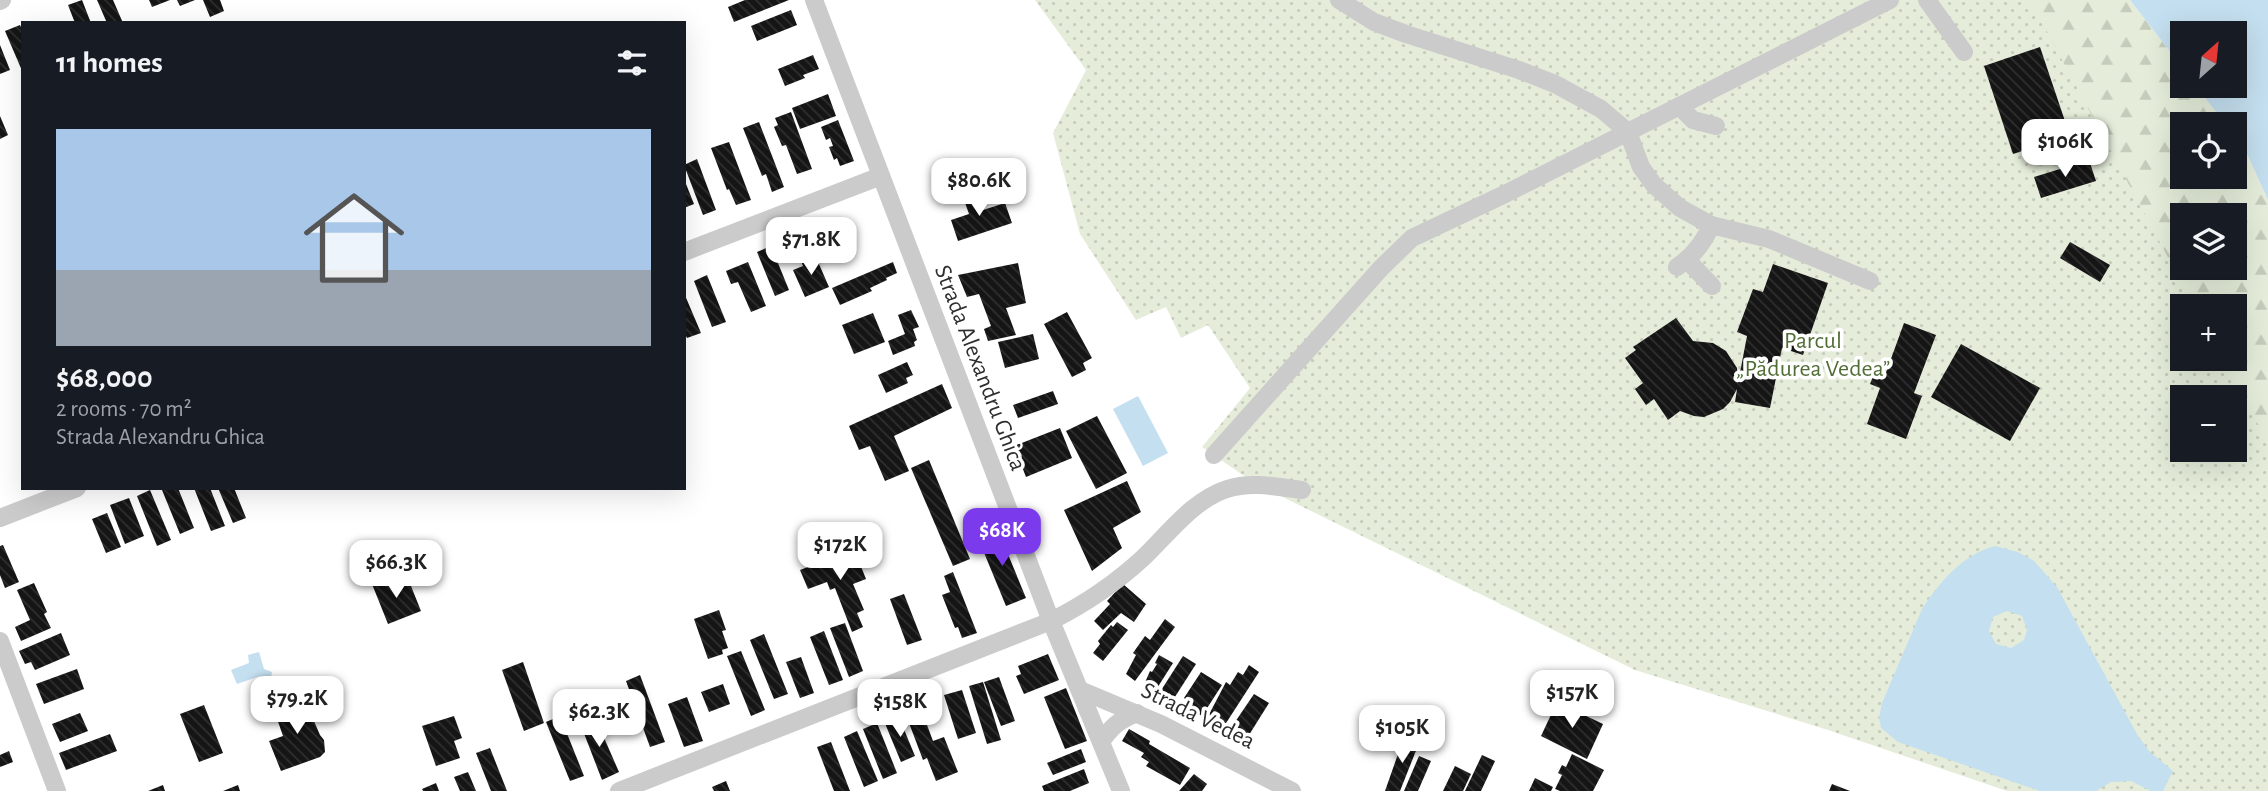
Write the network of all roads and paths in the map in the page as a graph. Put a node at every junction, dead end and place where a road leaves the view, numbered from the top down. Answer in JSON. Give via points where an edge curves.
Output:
{"nodes":[{"id":1,"x":814,"y":0,"type":"edge"},
{"id":2,"x":1339,"y":0,"type":"edge"},
{"id":3,"x":1890,"y":0,"type":"edge"},
{"id":4,"x":1927,"y":0,"type":"edge"},
{"id":5,"x":1964,"y":52,"type":"dead end"},
{"id":6,"x":1679,"y":106,"type":"junction"},
{"id":7,"x":1716,"y":125,"type":"dead end"},
{"id":8,"x":1628,"y":132,"type":"junction"},
{"id":9,"x":881,"y":176,"type":"junction"},
{"id":10,"x":1711,"y":225,"type":"junction"},
{"id":11,"x":686,"y":252,"type":"edge"},
{"id":12,"x":1870,"y":281,"type":"dead end"},
{"id":13,"x":1712,"y":286,"type":"dead end"},
{"id":14,"x":1214,"y":456,"type":"dead end"},
{"id":15,"x":72,"y":490,"type":"edge"},
{"id":16,"x":1303,"y":490,"type":"dead end"},
{"id":17,"x":0,"y":518,"type":"edge"},
{"id":18,"x":1051,"y":621,"type":"junction"},
{"id":19,"x":0,"y":641,"type":"edge"},
{"id":20,"x":1080,"y":690,"type":"junction"},
{"id":21,"x":1137,"y":713,"type":"junction"},
{"id":22,"x":1101,"y":743,"type":"junction"},
{"id":23,"x":57,"y":791,"type":"edge"},
{"id":24,"x":619,"y":791,"type":"edge"},
{"id":25,"x":1121,"y":791,"type":"edge"},
{"id":26,"x":1292,"y":791,"type":"edge"}],
"edges":[{"from":1,"to":9,"type":"street","name":"Strada Alexandru Ghica"},
{"from":2,"to":8,"type":"street","via":[[1384,26],[1555,84],[1601,109]]},
{"from":3,"to":6,"type":"street"},
{"from":4,"to":5,"type":"street"},
{"from":6,"to":7,"type":"street","via":[[1693,120]]},
{"from":6,"to":8,"type":"street"},
{"from":8,"to":10,"type":"street","via":[[1641,167],[1654,185],[1680,208]]},
{"from":8,"to":14,"type":"street","via":[[1412,238]]},
{"from":9,"to":11,"type":"street"},
{"from":9,"to":18,"type":"street","name":"Strada Alexandru Ghica"},
{"from":10,"to":12,"type":"street","via":[[1769,239]]},
{"from":10,"to":13,"type":"street","via":[[1706,238],[1682,264]]},
{"from":15,"to":17,"type":"street"},
{"from":16,"to":18,"type":"street","via":[[1256,484],[1211,496],[1110,586]]},
{"from":18,"to":20,"type":"street","name":"Strada Alexandru Ghica"},
{"from":18,"to":24,"type":"street"},
{"from":19,"to":23,"type":"street"},
{"from":20,"to":21,"type":"street","name":"Strada Vedea"},
{"from":20,"to":22,"type":"street","name":"Strada Alexandru Ghica"},
{"from":21,"to":22,"type":"street","via":[[1121,719]]},
{"from":21,"to":26,"type":"street","name":"Strada Vedea"},
{"from":22,"to":25,"type":"street","name":"Strada Alexandru Ghica"}]}
